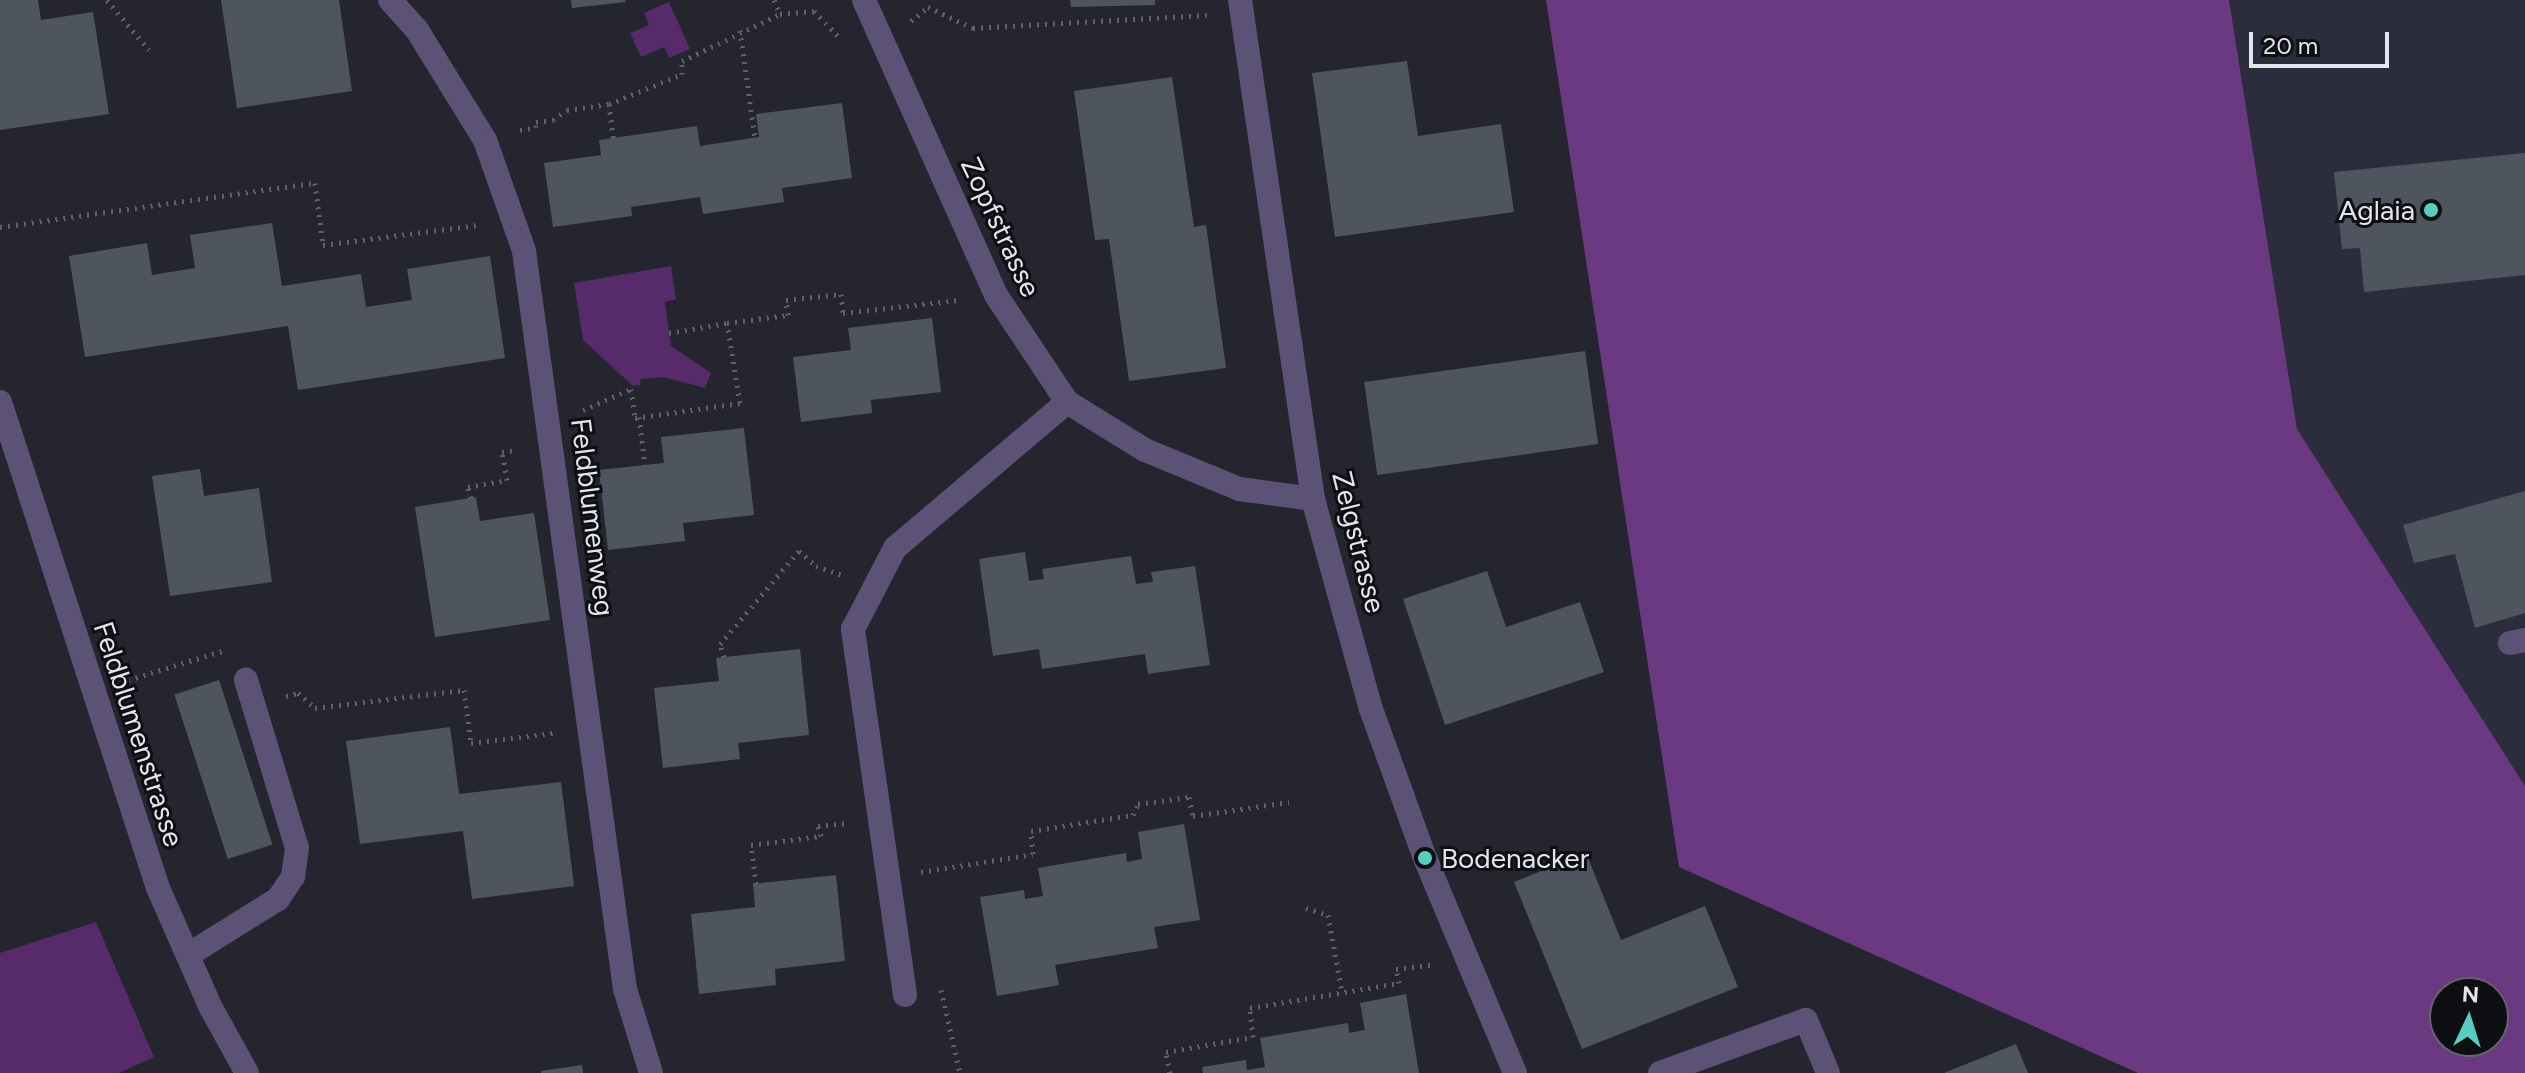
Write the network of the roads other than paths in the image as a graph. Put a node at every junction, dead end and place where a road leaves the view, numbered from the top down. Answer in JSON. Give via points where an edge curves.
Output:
{"nodes":[{"id":1,"x":390,"y":0,"type":"edge"},
{"id":2,"x":864,"y":0,"type":"edge"},
{"id":3,"x":1240,"y":0,"type":"edge"},
{"id":4,"x":0,"y":402,"type":"edge"},
{"id":5,"x":1067,"y":402,"type":"junction"},
{"id":6,"x":1313,"y":499,"type":"junction"},
{"id":7,"x":246,"y":680,"type":"dead end"},
{"id":8,"x":188,"y":955,"type":"junction"},
{"id":9,"x":905,"y":995,"type":"road end"},
{"id":10,"x":247,"y":1073,"type":"edge"},
{"id":11,"x":651,"y":1073,"type":"edge"},
{"id":12,"x":1515,"y":1073,"type":"edge"},
{"id":13,"x":1660,"y":1073,"type":"edge"},
{"id":14,"x":1828,"y":1073,"type":"edge"}],
"edges":[{"from":1,"to":11,"type":"street","name":"Feldblumenweg","via":[[417,30],[485,140],[524,251],[625,989]]},
{"from":2,"to":5,"type":"street","name":"Zopfstrasse","via":[[996,295]]},
{"from":3,"to":6,"type":"street","name":"Zelgstrasse"},
{"from":4,"to":8,"type":"street","name":"Feldblumenstrasse","via":[[158,888]]},
{"from":5,"to":6,"type":"street","name":"Zopfstrasse","via":[[1145,450],[1239,489]]},
{"from":5,"to":9,"type":"street","via":[[895,548],[853,629]]},
{"from":6,"to":12,"type":"street","name":"Zelgstrasse","via":[[1371,709],[1425,858]]},
{"from":7,"to":8,"type":"street","via":[[297,848],[293,877],[278,899]]},
{"from":8,"to":10,"type":"street","name":"Feldblumenstrasse"},
{"from":13,"to":14,"type":"street","via":[[1806,1020]]}]}
